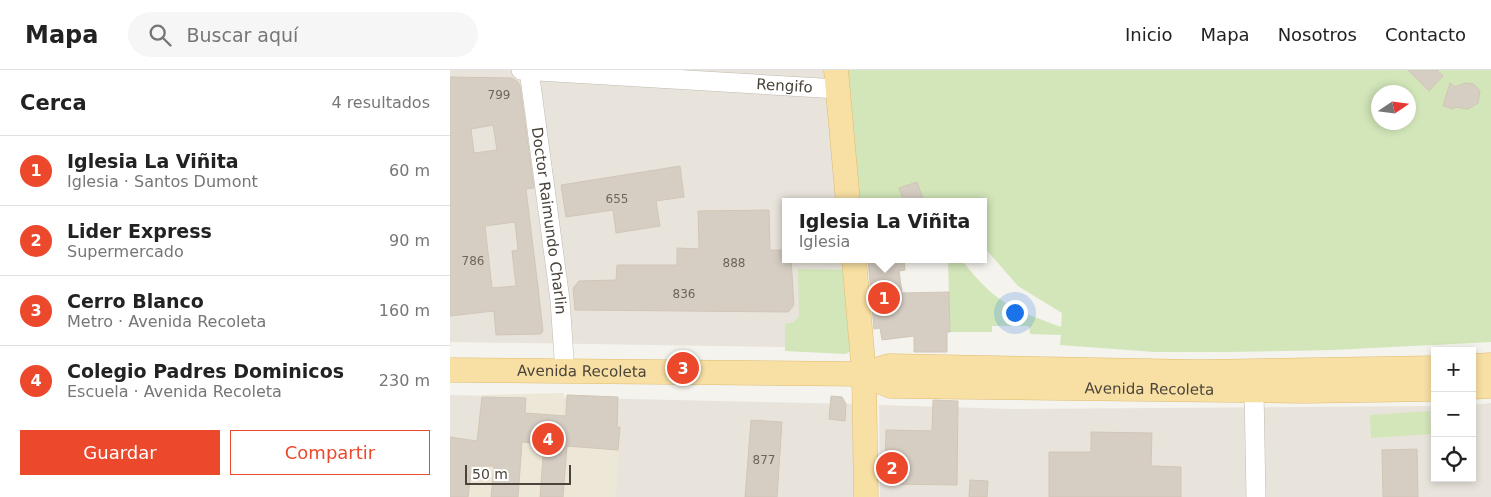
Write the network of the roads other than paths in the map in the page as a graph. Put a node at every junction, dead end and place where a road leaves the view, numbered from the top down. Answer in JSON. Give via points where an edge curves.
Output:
{"nodes":[{"id":1,"x":521,"y":70,"type":"edge"},
{"id":2,"x":529,"y":70,"type":"edge"},
{"id":3,"x":837,"y":79,"type":"edge"},
{"id":4,"x":848,"y":198,"type":"edge"},
{"id":5,"x":854,"y":263,"type":"edge"},
{"id":6,"x":1476,"y":366,"type":"edge"},
{"id":7,"x":1491,"y":366,"type":"edge"},
{"id":8,"x":1431,"y":368,"type":"edge"},
{"id":9,"x":450,"y":370,"type":"edge"},
{"id":10,"x":565,"y":373,"type":"junction"},
{"id":11,"x":864,"y":374,"type":"junction"},
{"id":12,"x":1261,"y":381,"type":"junction"},
{"id":13,"x":1491,"y":386,"type":"edge"},
{"id":14,"x":1476,"y":387,"type":"edge"},
{"id":15,"x":1431,"y":389,"type":"edge"},
{"id":16,"x":866,"y":497,"type":"edge"},
{"id":17,"x":1256,"y":497,"type":"edge"}],
"edges":[{"from":1,"to":2,"type":"street","name":"Rengifo"},
{"from":2,"to":3,"type":"street","name":"Rengifo"},
{"from":2,"to":10,"type":"street","name":"Doctor Raimundo Charlin","via":[[560,300]]},
{"from":3,"to":4,"type":"main road"},
{"from":5,"to":11,"type":"main road"},
{"from":6,"to":7,"type":"main road"},
{"from":8,"to":12,"type":"main road","name":"Avenida Recoleta"},
{"from":9,"to":10,"type":"main road","name":"Avenida Recoleta"},
{"from":10,"to":11,"type":"main road","name":"Avenida Recoleta"},
{"from":11,"to":12,"type":"main road","name":"Avenida Recoleta","via":[[890,386]]},
{"from":11,"to":16,"type":"main road"},
{"from":12,"to":15,"type":"main road","name":"Avenida Recoleta"},
{"from":12,"to":17,"type":"street"},
{"from":13,"to":14,"type":"main road"}]}
